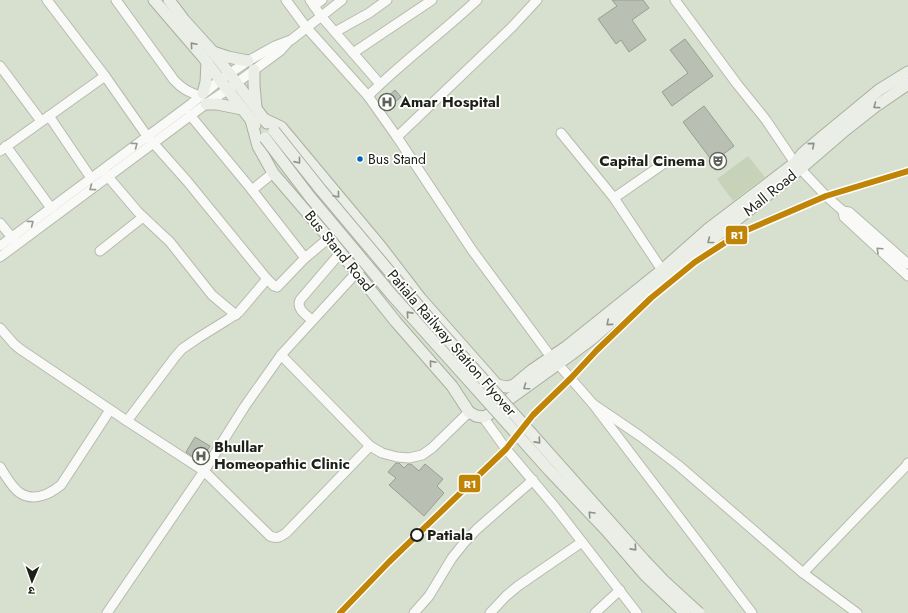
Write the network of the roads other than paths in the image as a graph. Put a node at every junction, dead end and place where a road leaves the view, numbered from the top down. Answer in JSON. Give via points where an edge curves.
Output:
{"nodes":[{"id":1,"x":47,"y":0,"type":"edge"},
{"id":2,"x":116,"y":0,"type":"edge"},
{"id":3,"x":154,"y":0,"type":"edge"},
{"id":4,"x":170,"y":0,"type":"edge"},
{"id":5,"x":286,"y":0,"type":"edge"},
{"id":6,"x":322,"y":0,"type":"edge"},
{"id":7,"x":342,"y":0,"type":"edge"},
{"id":8,"x":387,"y":0,"type":"edge"},
{"id":9,"x":432,"y":0,"type":"edge"},
{"id":10,"x":477,"y":0,"type":"edge"},
{"id":11,"x":537,"y":0,"type":"edge"},
{"id":12,"x":675,"y":0,"type":"edge"},
{"id":13,"x":312,"y":3,"type":"edge"},
{"id":14,"x":321,"y":16,"type":"junction"},
{"id":15,"x":306,"y":27,"type":"junction"},
{"id":16,"x":335,"y":32,"type":"junction"},
{"id":17,"x":213,"y":52,"type":"junction"},
{"id":18,"x":353,"y":53,"type":"junction"},
{"id":19,"x":207,"y":62,"type":"junction"},
{"id":20,"x":0,"y":66,"type":"edge"},
{"id":21,"x":251,"y":66,"type":"junction"},
{"id":22,"x":908,"y":72,"type":"edge"},
{"id":23,"x":105,"y":76,"type":"junction"},
{"id":24,"x":224,"y":77,"type":"junction"},
{"id":25,"x":380,"y":84,"type":"junction"},
{"id":26,"x":908,"y":84,"type":"edge"},
{"id":27,"x":232,"y":86,"type":"junction"},
{"id":28,"x":368,"y":96,"type":"junction"},
{"id":29,"x":203,"y":98,"type":"junction"},
{"id":30,"x":256,"y":108,"type":"junction"},
{"id":31,"x":242,"y":109,"type":"junction"},
{"id":32,"x":190,"y":115,"type":"junction"},
{"id":33,"x":262,"y":118,"type":"junction"},
{"id":34,"x":45,"y":119,"type":"junction"},
{"id":35,"x":251,"y":120,"type":"junction"},
{"id":36,"x":561,"y":133,"type":"dead end"},
{"id":37,"x":269,"y":134,"type":"junction"},
{"id":38,"x":397,"y":137,"type":"junction"},
{"id":39,"x":150,"y":139,"type":"junction"},
{"id":40,"x":3,"y":149,"type":"edge"},
{"id":41,"x":666,"y":162,"type":"dead end"},
{"id":42,"x":797,"y":166,"type":"junction"},
{"id":43,"x":105,"y":173,"type":"junction"},
{"id":44,"x":273,"y":173,"type":"junction"},
{"id":45,"x":91,"y":178,"type":"junction"},
{"id":46,"x":252,"y":190,"type":"junction"},
{"id":47,"x":614,"y":198,"type":"junction"},
{"id":48,"x":50,"y":208,"type":"junction"},
{"id":49,"x":843,"y":211,"type":"junction"},
{"id":50,"x":143,"y":217,"type":"junction"},
{"id":51,"x":0,"y":222,"type":"edge"},
{"id":52,"x":329,"y":238,"type":"junction"},
{"id":53,"x":14,"y":241,"type":"junction"},
{"id":54,"x":0,"y":246,"type":"edge"},
{"id":55,"x":381,"y":247,"type":"junction"},
{"id":56,"x":100,"y":251,"type":"dead end"},
{"id":57,"x":340,"y":252,"type":"junction"},
{"id":58,"x":0,"y":257,"type":"edge"},
{"id":59,"x":305,"y":258,"type":"junction"},
{"id":60,"x":908,"y":264,"type":"edge"},
{"id":61,"x":662,"y":270,"type":"junction"},
{"id":62,"x":356,"y":272,"type":"junction"},
{"id":63,"x":908,"y":276,"type":"edge"},
{"id":64,"x":267,"y":279,"type":"junction"},
{"id":65,"x":236,"y":315,"type":"junction"},
{"id":66,"x":312,"y":320,"type":"junction"},
{"id":67,"x":0,"y":328,"type":"edge"},
{"id":68,"x":281,"y":355,"type":"junction"},
{"id":69,"x":555,"y":360,"type":"junction"},
{"id":70,"x":593,"y":404,"type":"junction"},
{"id":71,"x":110,"y":410,"type":"junction"},
{"id":72,"x":469,"y":412,"type":"junction"},
{"id":73,"x":483,"y":417,"type":"junction"},
{"id":74,"x":127,"y":421,"type":"junction"},
{"id":75,"x":370,"y":446,"type":"junction"},
{"id":76,"x":908,"y":463,"type":"edge"},
{"id":77,"x":0,"y":467,"type":"edge"},
{"id":78,"x":204,"y":471,"type":"junction"},
{"id":79,"x":533,"y":480,"type":"junction"},
{"id":80,"x":582,"y":542,"type":"junction"},
{"id":81,"x":803,"y":573,"type":"junction"},
{"id":82,"x":620,"y":590,"type":"junction"},
{"id":83,"x":107,"y":613,"type":"edge"},
{"id":84,"x":414,"y":613,"type":"edge"},
{"id":85,"x":490,"y":613,"type":"edge"},
{"id":86,"x":595,"y":613,"type":"edge"},
{"id":87,"x":637,"y":613,"type":"edge"},
{"id":88,"x":686,"y":613,"type":"edge"},
{"id":89,"x":699,"y":613,"type":"edge"},
{"id":90,"x":752,"y":613,"type":"edge"},
{"id":91,"x":857,"y":613,"type":"edge"}],
"edges":[{"from":1,"to":23,"type":"street"},
{"from":2,"to":29,"type":"street","via":[[180,87]]},
{"from":19,"to":3,"type":"main road","name":"Bus Stand Road","one_way":true},
{"from":4,"to":17,"type":"main road","name":"Bus Stand Road"},
{"from":5,"to":15,"type":"street"},
{"from":6,"to":13,"type":"street"},
{"from":7,"to":14,"type":"street"},
{"from":8,"to":16,"type":"street"},
{"from":9,"to":18,"type":"street"},
{"from":10,"to":25,"type":"street"},
{"from":11,"to":38,"type":"street"},
{"from":12,"to":42,"type":"street","via":[[736,84],[766,120]]},
{"from":13,"to":14,"type":"street"},
{"from":14,"to":15,"type":"street"},
{"from":14,"to":16,"type":"street"},
{"from":15,"to":21,"type":"street","via":[[280,51]]},
{"from":15,"to":28,"type":"street"},
{"from":16,"to":18,"type":"street"},
{"from":17,"to":21,"type":"main road"},
{"from":17,"to":24,"type":"main road","name":"Bus Stand Road"},
{"from":18,"to":25,"type":"street"},
{"from":19,"to":24,"type":"main road","name":"Bus Stand Road"},
{"from":19,"to":29,"type":"main road"},
{"from":20,"to":34,"type":"street"},
{"from":21,"to":24,"type":"street"},
{"from":21,"to":27,"type":"street"},
{"from":21,"to":30,"type":"main road"},
{"from":42,"to":22,"type":"main road","name":"Mall Road","one_way":true,"via":[[803,153],[879,90]]},
{"from":23,"to":34,"type":"street"},
{"from":23,"to":39,"type":"street"},
{"from":24,"to":27,"type":"main road","name":"Bus Stand Road"},
{"from":24,"to":29,"type":"street"},
{"from":25,"to":28,"type":"street"},
{"from":26,"to":42,"type":"main road","name":"Mall Road","one_way":true},
{"from":27,"to":29,"type":"street"},
{"from":27,"to":30,"type":"main road","name":"Bus Stand Road"},
{"from":27,"to":31,"type":"main road","name":"Bus Stand Road"},
{"from":28,"to":38,"type":"street"},
{"from":29,"to":31,"type":"main road"},
{"from":29,"to":32,"type":"street"},
{"from":29,"to":39,"type":"street"},
{"from":30,"to":33,"type":"main road","name":"Bus Stand Road"},
{"from":31,"to":35,"type":"main road","name":"Bus Stand Road"},
{"from":32,"to":39,"type":"street"},
{"from":32,"to":46,"type":"street"},
{"from":33,"to":37,"type":"main road","name":"Patiala Railway Station Flyover"},
{"from":33,"to":55,"type":"main road","one_way":true,"via":[[281,127]]},
{"from":34,"to":40,"type":"street"},
{"from":34,"to":45,"type":"street"},
{"from":35,"to":37,"type":"main road","name":"Patiala Railway Station Flyover"},
{"from":35,"to":44,"type":"main road","name":"Bus Stand Road","via":[[258,146]]},
{"from":36,"to":47,"type":"street"},
{"from":88,"to":37,"type":"main road","name":"Patiala Railway Station Flyover","one_way":true,"bridge":true,"via":[[645,575],[392,295],[310,197]]},
{"from":37,"to":89,"type":"main road","name":"Patiala Railway Station Flyover","one_way":true,"bridge":true,"via":[[321,190],[441,332],[644,560]]},
{"from":38,"to":69,"type":"street","via":[[472,250]]},
{"from":39,"to":43,"type":"street"},
{"from":39,"to":64,"type":"street"},
{"from":40,"to":48,"type":"street"},
{"from":41,"to":47,"type":"street"},
{"from":42,"to":49,"type":"street"},
{"from":42,"to":61,"type":"main road","name":"Mall Road","via":[[707,230]]},
{"from":42,"to":69,"type":"main road","name":"Mall Road","one_way":true,"via":[[594,338]]},
{"from":43,"to":45,"type":"street"},
{"from":43,"to":50,"type":"street"},
{"from":43,"to":53,"type":"street","one_way":true},
{"from":44,"to":46,"type":"street"},
{"from":44,"to":52,"type":"main road","name":"Bus Stand Road"},
{"from":45,"to":48,"type":"street"},
{"from":46,"to":59,"type":"street"},
{"from":47,"to":61,"type":"street"},
{"from":53,"to":48,"type":"street","one_way":true},
{"from":49,"to":60,"type":"street","via":[[849,212]]},
{"from":63,"to":49,"type":"street","one_way":true,"via":[[844,217]]},
{"from":50,"to":56,"type":"street"},
{"from":50,"to":65,"type":"street","via":[[170,242],[212,295]]},
{"from":51,"to":53,"type":"street"},
{"from":52,"to":57,"type":"main road","name":"Bus Stand Road"},
{"from":52,"to":59,"type":"street"},
{"from":53,"to":54,"type":"street"},
{"from":53,"to":58,"type":"street"},
{"from":55,"to":62,"type":"street"},
{"from":55,"to":69,"type":"main road","via":[[421,299],[497,385],[514,385],[532,370]]},
{"from":57,"to":62,"type":"main road","name":"Bus Stand Road"},
{"from":57,"to":66,"type":"street","via":[[298,304]]},
{"from":59,"to":64,"type":"street","via":[[277,287]]},
{"from":61,"to":69,"type":"main road","name":"Mall Road","via":[[566,347]]},
{"from":62,"to":66,"type":"street"},
{"from":72,"to":62,"type":"main road","name":"Bus Stand Road","one_way":true,"via":[[452,386]]},
{"from":64,"to":65,"type":"street"},
{"from":65,"to":74,"type":"street","via":[[182,349]]},
{"from":66,"to":68,"type":"street"},
{"from":67,"to":71,"type":"street","via":[[20,349]]},
{"from":68,"to":75,"type":"street"},
{"from":68,"to":78,"type":"street"},
{"from":69,"to":70,"type":"street"},
{"from":69,"to":73,"type":"main road","one_way":true},
{"from":70,"to":81,"type":"street","via":[[678,465]]},
{"from":70,"to":90,"type":"street"},
{"from":71,"to":74,"type":"street"},
{"from":71,"to":77,"type":"street","via":[[61,485],[54,491],[38,497],[20,493]]},
{"from":72,"to":73,"type":"main road"},
{"from":72,"to":75,"type":"street","via":[[422,455],[397,457]]},
{"from":73,"to":79,"type":"street"},
{"from":74,"to":78,"type":"street"},
{"from":75,"to":78,"type":"street","via":[[286,533],[275,538]]},
{"from":76,"to":81,"type":"street"},
{"from":78,"to":83,"type":"street"},
{"from":79,"to":80,"type":"street"},
{"from":79,"to":84,"type":"street","via":[[464,543],[429,596]]},
{"from":80,"to":82,"type":"street"},
{"from":80,"to":85,"type":"street","via":[[518,586]]},
{"from":81,"to":91,"type":"street"},
{"from":82,"to":86,"type":"street"},
{"from":82,"to":87,"type":"street"}]}
